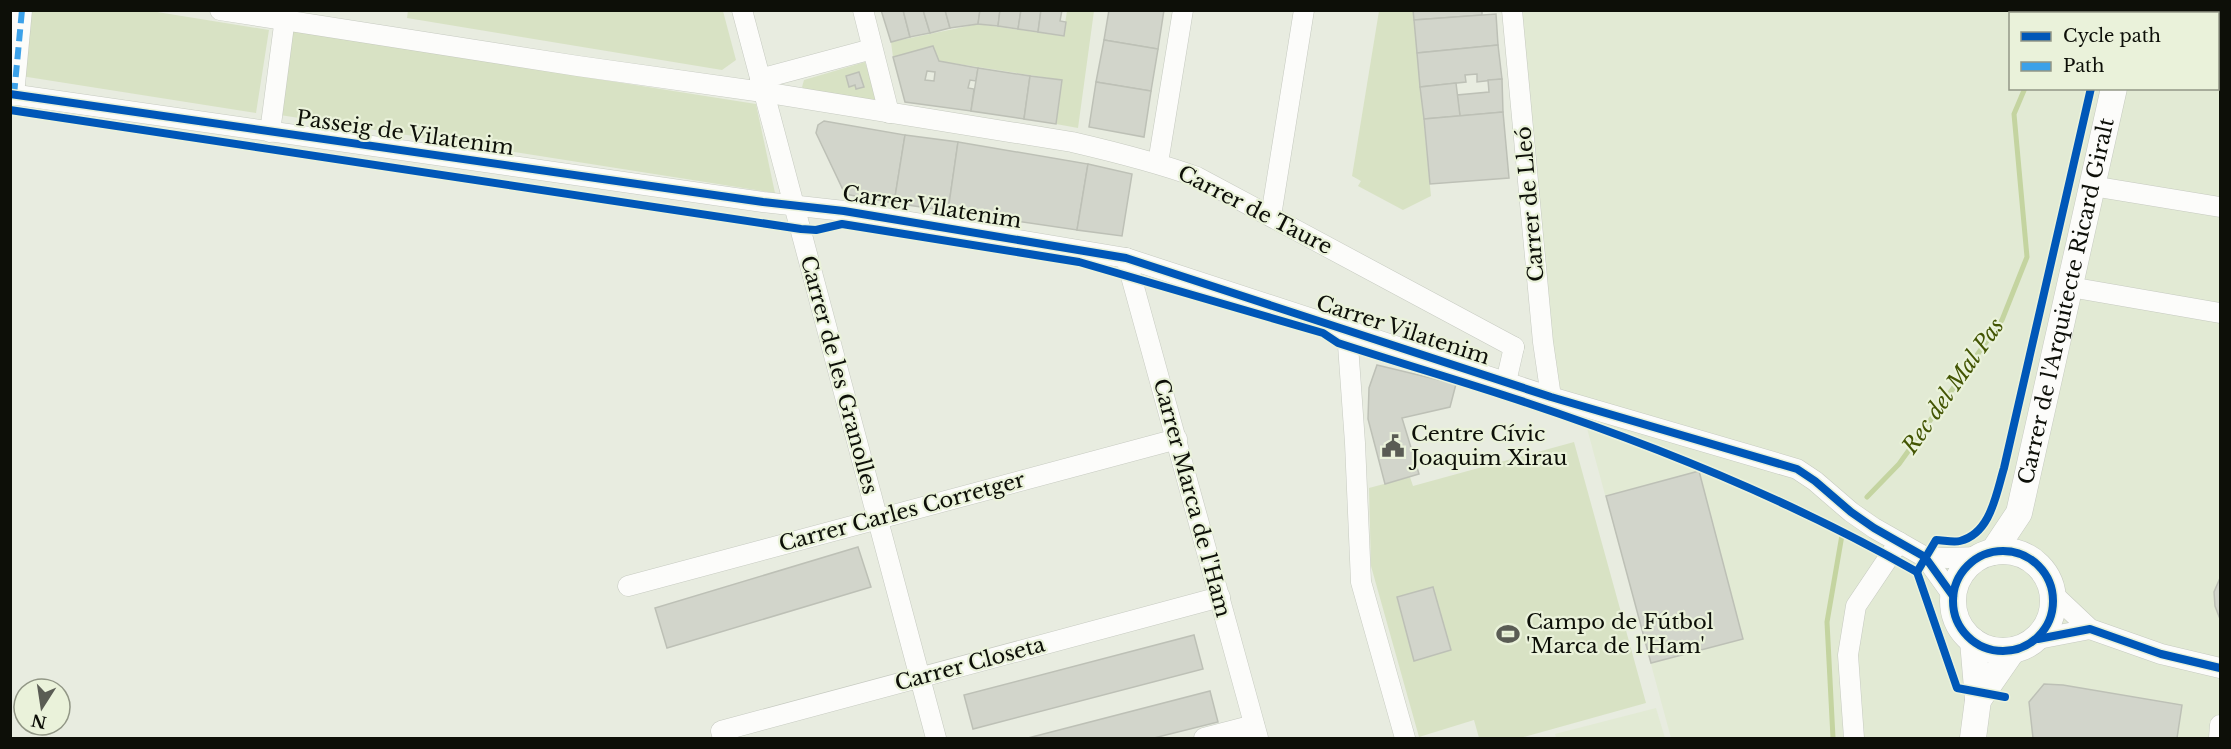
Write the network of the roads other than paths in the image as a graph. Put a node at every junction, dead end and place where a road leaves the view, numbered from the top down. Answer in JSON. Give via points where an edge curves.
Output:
{"nodes":[{"id":1,"x":22,"y":10,"type":"edge"},
{"id":2,"x":220,"y":10,"type":"edge"},
{"id":3,"x":742,"y":10,"type":"edge"},
{"id":4,"x":863,"y":10,"type":"edge"},
{"id":5,"x":1183,"y":10,"type":"edge"},
{"id":6,"x":1304,"y":10,"type":"edge"},
{"id":7,"x":1512,"y":10,"type":"edge"},
{"id":8,"x":286,"y":15,"type":"edge"},
{"id":9,"x":872,"y":49,"type":"junction"},
{"id":10,"x":762,"y":85,"type":"junction"},
{"id":11,"x":2114,"y":90,"type":"edge"},
{"id":12,"x":12,"y":94,"type":"edge"},
{"id":13,"x":889,"y":113,"type":"junction"},
{"id":14,"x":270,"y":132,"type":"junction"},
{"id":15,"x":1158,"y":163,"type":"junction"},
{"id":16,"x":2092,"y":186,"type":"junction"},
{"id":17,"x":795,"y":206,"type":"junction"},
{"id":18,"x":2220,"y":207,"type":"edge"},
{"id":19,"x":1271,"y":216,"type":"junction"},
{"id":20,"x":1126,"y":258,"type":"junction"},
{"id":21,"x":2070,"y":287,"type":"junction"},
{"id":22,"x":2220,"y":313,"type":"edge"},
{"id":23,"x":1347,"y":331,"type":"junction"},
{"id":24,"x":1543,"y":342,"type":"junction"},
{"id":25,"x":1514,"y":347,"type":"junction"},
{"id":26,"x":1506,"y":382,"type":"junction"},
{"id":27,"x":1551,"y":397,"type":"junction"},
{"id":28,"x":1177,"y":439,"type":"junction"},
{"id":29,"x":2019,"y":513,"type":"junction"},
{"id":30,"x":877,"y":519,"type":"junction"},
{"id":31,"x":1899,"y":542,"type":"junction"},
{"id":32,"x":1986,"y":554,"type":"junction"},
{"id":33,"x":1925,"y":557,"type":"junction"},
{"id":34,"x":2032,"y":560,"type":"junction"},
{"id":35,"x":628,"y":586,"type":"dead end"},
{"id":36,"x":2054,"y":595,"type":"junction"},
{"id":37,"x":1953,"y":596,"type":"junction"},
{"id":38,"x":1220,"y":597,"type":"junction"},
{"id":39,"x":2090,"y":629,"type":"junction"},
{"id":40,"x":2038,"y":639,"type":"junction"},
{"id":41,"x":1973,"y":641,"type":"junction"},
{"id":42,"x":2012,"y":651,"type":"junction"},
{"id":43,"x":2220,"y":668,"type":"edge"},
{"id":44,"x":920,"y":678,"type":"junction"},
{"id":45,"x":1978,"y":700,"type":"junction"},
{"id":46,"x":2220,"y":725,"type":"edge"},
{"id":47,"x":1256,"y":732,"type":"edge"},
{"id":48,"x":722,"y":735,"type":"edge"},
{"id":49,"x":936,"y":738,"type":"edge"},
{"id":50,"x":1204,"y":738,"type":"edge"},
{"id":51,"x":1405,"y":738,"type":"edge"},
{"id":52,"x":1854,"y":738,"type":"edge"},
{"id":53,"x":1973,"y":738,"type":"edge"},
{"id":54,"x":2219,"y":738,"type":"edge"}],
"edges":[{"from":1,"to":12,"type":"street"},
{"from":2,"to":8,"type":"street"},
{"from":3,"to":10,"type":"street","name":"Carrer de les Granolles"},
{"from":4,"to":9,"type":"street"},
{"from":5,"to":15,"type":"street"},
{"from":6,"to":19,"type":"street"},
{"from":7,"to":24,"type":"street","name":"Carrer de Lleó"},
{"from":8,"to":10,"type":"street","via":[[578,66]]},
{"from":8,"to":14,"type":"street"},
{"from":9,"to":10,"type":"street"},
{"from":9,"to":13,"type":"street"},
{"from":10,"to":13,"type":"street","name":"Carrer de Taure"},
{"from":10,"to":17,"type":"street","name":"Carrer de les Granolles"},
{"from":11,"to":16,"type":"main road","name":"Carrer de l'Arquitecte Ricard Giralt"},
{"from":12,"to":14,"type":"street","name":"Passeig de Vilatenim"},
{"from":13,"to":15,"type":"street","name":"Carrer de Taure","via":[[1072,142]]},
{"from":14,"to":17,"type":"street","name":"Passeig de Vilatenim"},
{"from":15,"to":19,"type":"street","name":"Carrer de Taure","via":[[1197,177]]},
{"from":16,"to":18,"type":"street"},
{"from":16,"to":21,"type":"main road","name":"Carrer de l'Arquitecte Ricard Giralt"},
{"from":17,"to":20,"type":"street","name":"Carrer Vilatenim"},
{"from":17,"to":30,"type":"street","name":"Carrer de les Granolles"},
{"from":19,"to":25,"type":"street","name":"Carrer de Taure"},
{"from":20,"to":23,"type":"street","name":"Carrer Vilatenim"},
{"from":20,"to":28,"type":"street","name":"Carrer Marca de l'Ham"},
{"from":21,"to":22,"type":"street"},
{"from":21,"to":29,"type":"main road","name":"Carrer de l'Arquitecte Ricard Giralt"},
{"from":23,"to":26,"type":"street","name":"Carrer Vilatenim"},
{"from":23,"to":51,"type":"street","via":[[1361,582]]},
{"from":24,"to":25,"type":"street"},
{"from":24,"to":27,"type":"street","name":"Carrer de Lleó"},
{"from":25,"to":26,"type":"street"},
{"from":26,"to":27,"type":"street","name":"Carrer Vilatenim"},
{"from":27,"to":31,"type":"street","name":"Carrer Vilatenim","via":[[1797,469],[1851,512]]},
{"from":28,"to":30,"type":"street","name":"Carrer Carles Corretger"},
{"from":28,"to":38,"type":"street","name":"Carrer Marca de l'Ham"},
{"from":29,"to":32,"type":"main road","name":"Carrer de l'Arquitecte Ricard Giralt"},
{"from":29,"to":34,"type":"main road","name":"Carrer de l'Arquitecte Ricard Giralt"},
{"from":30,"to":35,"type":"street","name":"Carrer Carles Corretger"},
{"from":30,"to":44,"type":"street","name":"Carrer de les Granolles"},
{"from":31,"to":33,"type":"street","name":"Carrer Vilatenim"},
{"from":31,"to":52,"type":"street","via":[[1856,606],[1848,656]]},
{"from":32,"to":33,"type":"street","name":"Carrer Vilatenim"},
{"from":32,"to":34,"type":"main road","via":[[2018,553]]},
{"from":32,"to":37,"type":"main road","via":[[1971,562],[1959,578]]},
{"from":33,"to":37,"type":"street","name":"Carrer Vilatenim"},
{"from":34,"to":36,"type":"main road","via":[[2047,575]]},
{"from":36,"to":39,"type":"street"},
{"from":36,"to":40,"type":"main road","via":[[2049,623]]},
{"from":37,"to":41,"type":"main road","via":[[1956,618]]},
{"from":38,"to":44,"type":"street","name":"Carrer Closeta"},
{"from":38,"to":47,"type":"street","name":"Carrer Marca de l'Ham"},
{"from":39,"to":40,"type":"street"},
{"from":39,"to":43,"type":"street","via":[[2161,654]]},
{"from":40,"to":42,"type":"main road"},
{"from":41,"to":42,"type":"main road","via":[[1995,651]]},
{"from":41,"to":45,"type":"main road"},
{"from":42,"to":45,"type":"main road"},
{"from":44,"to":48,"type":"street","name":"Carrer Closeta"},
{"from":44,"to":49,"type":"street","name":"Carrer de les Granolles"},
{"from":45,"to":53,"type":"main road"},
{"from":46,"to":54,"type":"street"},
{"from":47,"to":50,"type":"street"}]}
